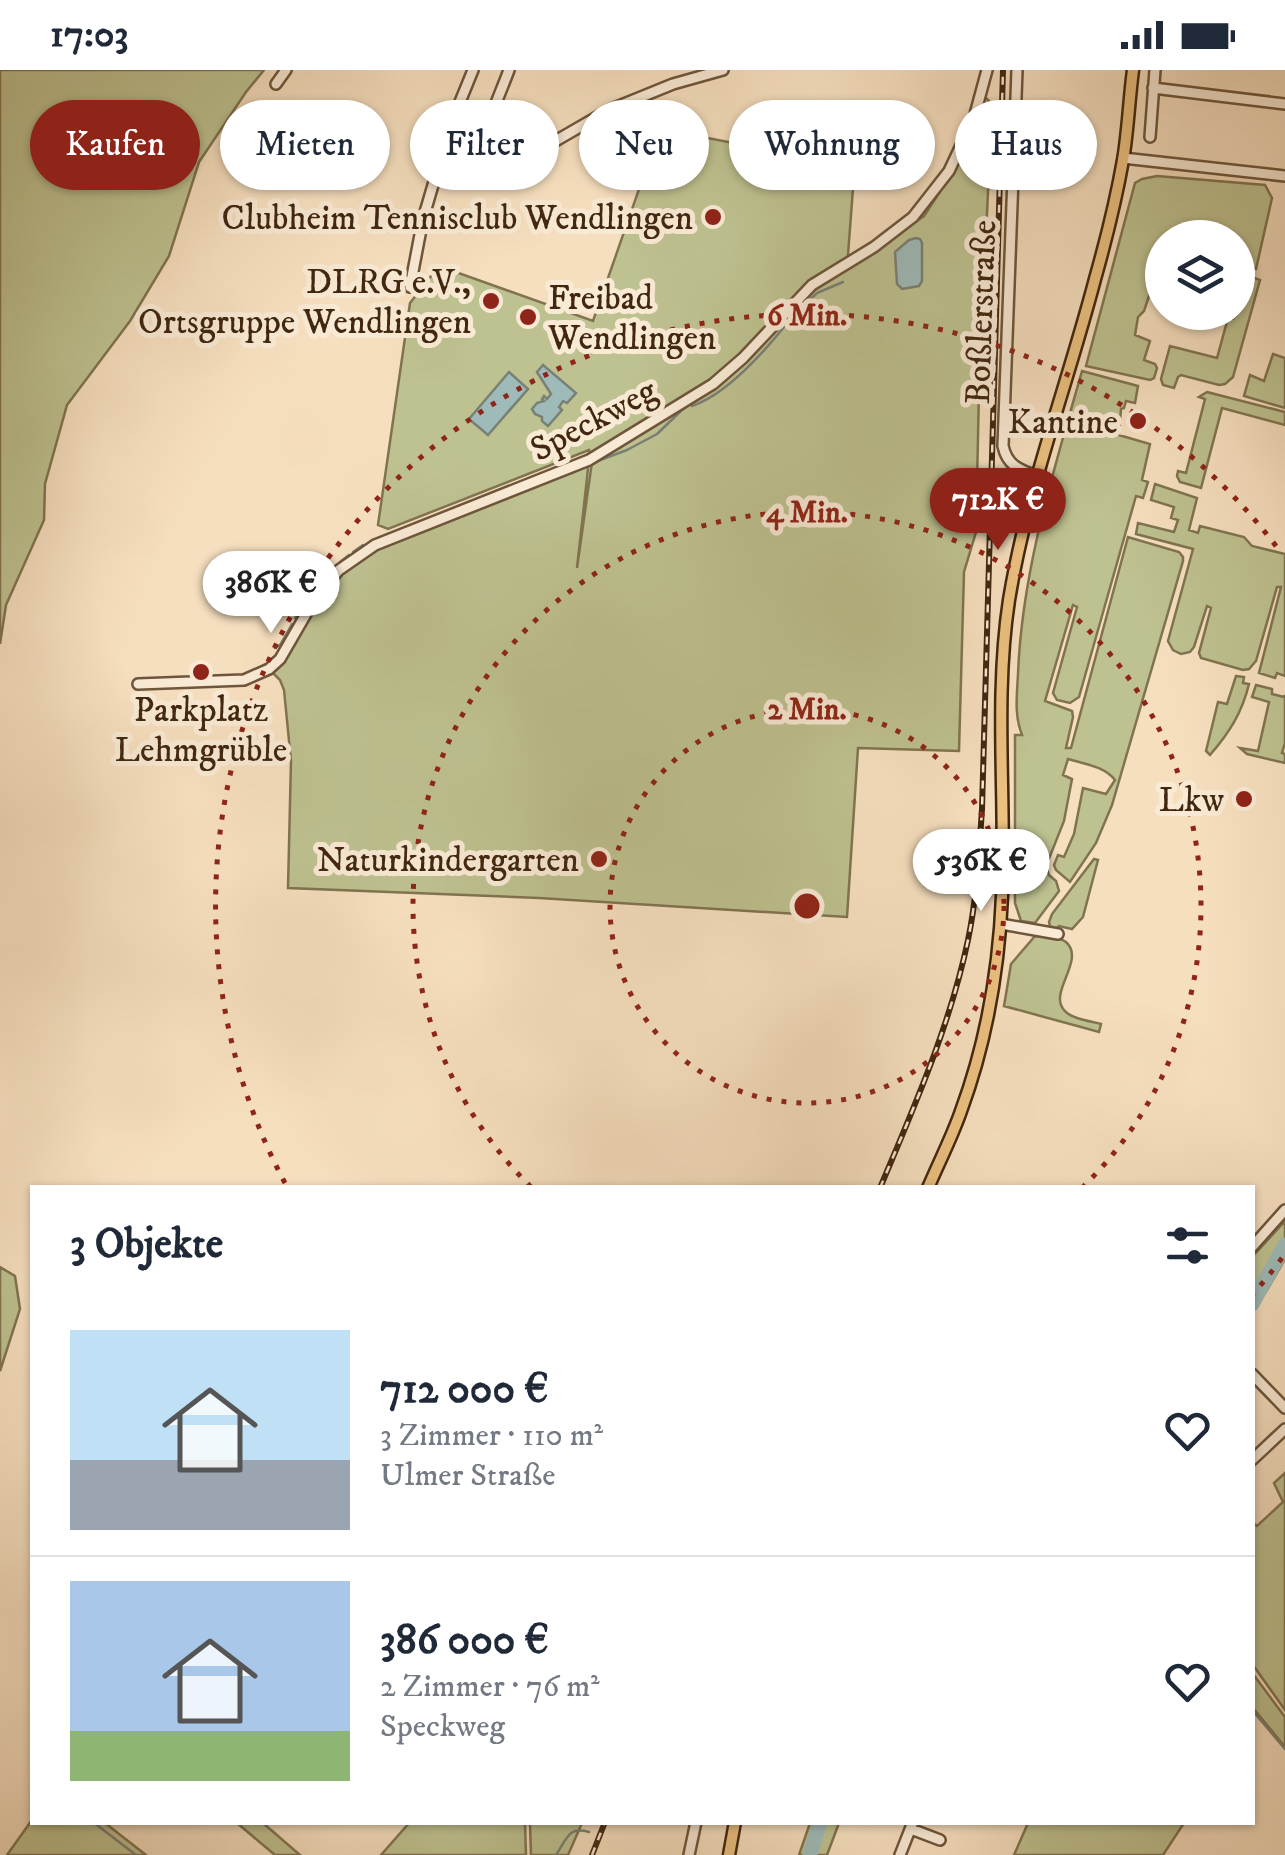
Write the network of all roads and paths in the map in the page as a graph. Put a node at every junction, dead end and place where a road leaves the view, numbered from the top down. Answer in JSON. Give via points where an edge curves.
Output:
{"nodes":[{"id":1,"x":286,"y":70,"type":"edge"},
{"id":2,"x":473,"y":70,"type":"edge"},
{"id":3,"x":509,"y":70,"type":"edge"},
{"id":4,"x":722,"y":70,"type":"edge"},
{"id":5,"x":987,"y":70,"type":"edge"},
{"id":6,"x":1016,"y":70,"type":"edge"},
{"id":7,"x":1133,"y":70,"type":"edge"},
{"id":8,"x":1154,"y":70,"type":"edge"},
{"id":9,"x":276,"y":84,"type":"dead end"},
{"id":10,"x":1153,"y":88,"type":"junction"},
{"id":11,"x":1285,"y":104,"type":"edge"},
{"id":12,"x":1150,"y":137,"type":"dead end"},
{"id":13,"x":1123,"y":158,"type":"junction"},
{"id":14,"x":1285,"y":176,"type":"edge"},
{"id":15,"x":410,"y":287,"type":"dead end"},
{"id":16,"x":1036,"y":476,"type":"junction"},
{"id":17,"x":138,"y":684,"type":"dead end"},
{"id":18,"x":1000,"y":924,"type":"junction"},
{"id":19,"x":1058,"y":934,"type":"dead end"},
{"id":20,"x":929,"y":1185,"type":"edge"},
{"id":21,"x":1285,"y":1210,"type":"edge"},
{"id":22,"x":1255,"y":1245,"type":"edge"},
{"id":23,"x":1255,"y":1377,"type":"edge"},
{"id":24,"x":1285,"y":1408,"type":"edge"},
{"id":25,"x":1285,"y":1429,"type":"edge"},
{"id":26,"x":1255,"y":1457,"type":"edge"},
{"id":27,"x":695,"y":1825,"type":"edge"},
{"id":28,"x":734,"y":1825,"type":"edge"},
{"id":29,"x":912,"y":1826,"type":"edge"},
{"id":30,"x":940,"y":1840,"type":"dead end"},
{"id":31,"x":689,"y":1855,"type":"edge"},
{"id":32,"x":729,"y":1855,"type":"edge"},
{"id":33,"x":900,"y":1855,"type":"edge"}],
"edges":[{"from":1,"to":9,"type":"street"},
{"from":2,"to":15,"type":"street","via":[[423,218]]},
{"from":3,"to":4,"type":"street","via":[[481,158],[491,176],[501,178],[608,110]]},
{"from":5,"to":17,"type":"street","name":"Speckweg","via":[[949,171],[913,217],[812,285],[713,384],[589,460],[374,545],[317,595],[269,669],[244,680]]},
{"from":6,"to":16,"type":"street","name":"Boßlerstraße","via":[[1004,446],[1012,465]]},
{"from":7,"to":13,"type":"main road"},
{"from":8,"to":10,"type":"street"},
{"from":10,"to":11,"type":"street"},
{"from":10,"to":12,"type":"street"},
{"from":13,"to":14,"type":"street"},
{"from":13,"to":16,"type":"main road"},
{"from":16,"to":18,"type":"main road","via":[[1004,639]]},
{"from":18,"to":19,"type":"street"},
{"from":18,"to":20,"type":"main road","via":[[983,1038]]},
{"from":21,"to":22,"type":"street"},
{"from":23,"to":24,"type":"street"},
{"from":25,"to":26,"type":"street"},
{"from":27,"to":31,"type":"street"},
{"from":28,"to":32,"type":"main road"},
{"from":29,"to":30,"type":"street"},
{"from":29,"to":33,"type":"street"}]}
